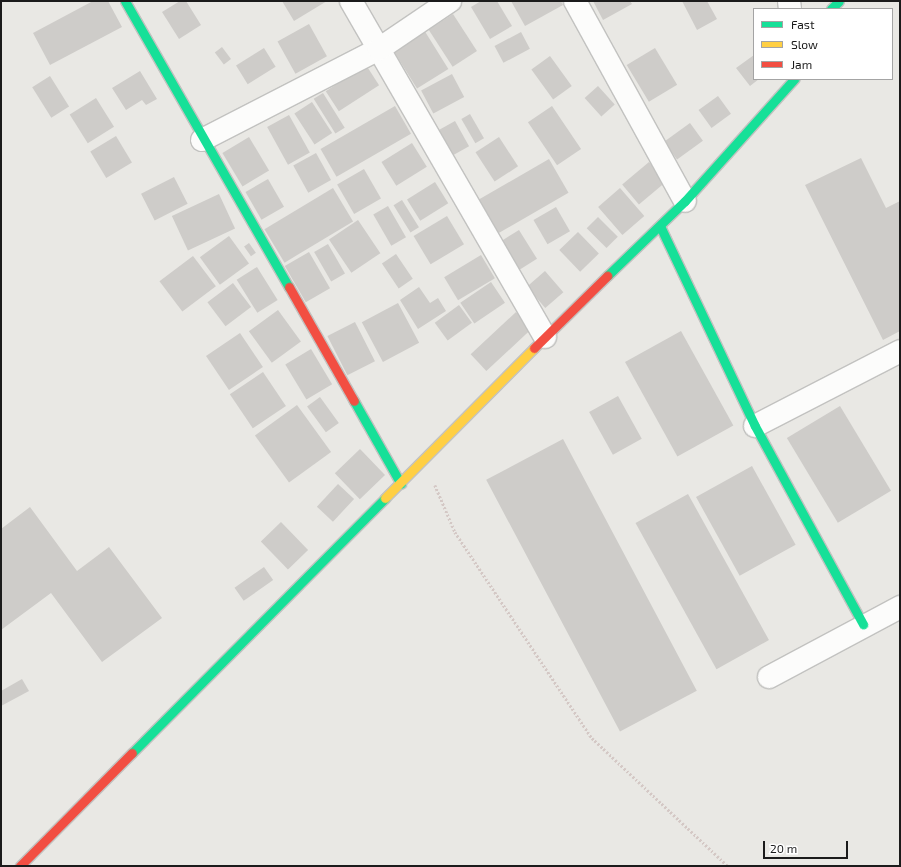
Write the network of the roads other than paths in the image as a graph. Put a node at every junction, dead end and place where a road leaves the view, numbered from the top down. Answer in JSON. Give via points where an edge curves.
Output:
{"nodes":[{"id":1,"x":125,"y":1,"type":"edge"},
{"id":2,"x":351,"y":1,"type":"edge"},
{"id":3,"x":450,"y":1,"type":"edge"},
{"id":4,"x":576,"y":1,"type":"edge"},
{"id":5,"x":839,"y":1,"type":"edge"},
{"id":6,"x":831,"y":8,"type":"edge"},
{"id":7,"x":379,"y":49,"type":"junction"},
{"id":8,"x":793,"y":80,"type":"edge"},
{"id":9,"x":202,"y":140,"type":"junction"},
{"id":10,"x":686,"y":201,"type":"junction"},
{"id":11,"x":660,"y":226,"type":"junction"},
{"id":12,"x":545,"y":337,"type":"junction"},
{"id":13,"x":900,"y":351,"type":"edge"},
{"id":14,"x":755,"y":426,"type":"junction"},
{"id":15,"x":401,"y":484,"type":"junction"},
{"id":16,"x":900,"y":607,"type":"edge"},
{"id":17,"x":863,"y":624,"type":"junction"},
{"id":18,"x":769,"y":677,"type":"dead end"},
{"id":19,"x":20,"y":866,"type":"edge"}],
"edges":[{"from":1,"to":9,"type":"main road"},
{"from":2,"to":7,"type":"street"},
{"from":3,"to":7,"type":"street"},
{"from":4,"to":10,"type":"street"},
{"from":5,"to":6,"type":"main road"},
{"from":7,"to":9,"type":"street"},
{"from":7,"to":12,"type":"street"},
{"from":8,"to":10,"type":"main road"},
{"from":9,"to":15,"type":"main road"},
{"from":10,"to":11,"type":"main road"},
{"from":11,"to":12,"type":"main road"},
{"from":11,"to":14,"type":"main road"},
{"from":12,"to":15,"type":"main road"},
{"from":13,"to":14,"type":"street"},
{"from":14,"to":17,"type":"main road"},
{"from":15,"to":19,"type":"main road"},
{"from":16,"to":17,"type":"street"},
{"from":17,"to":18,"type":"street"}]}
